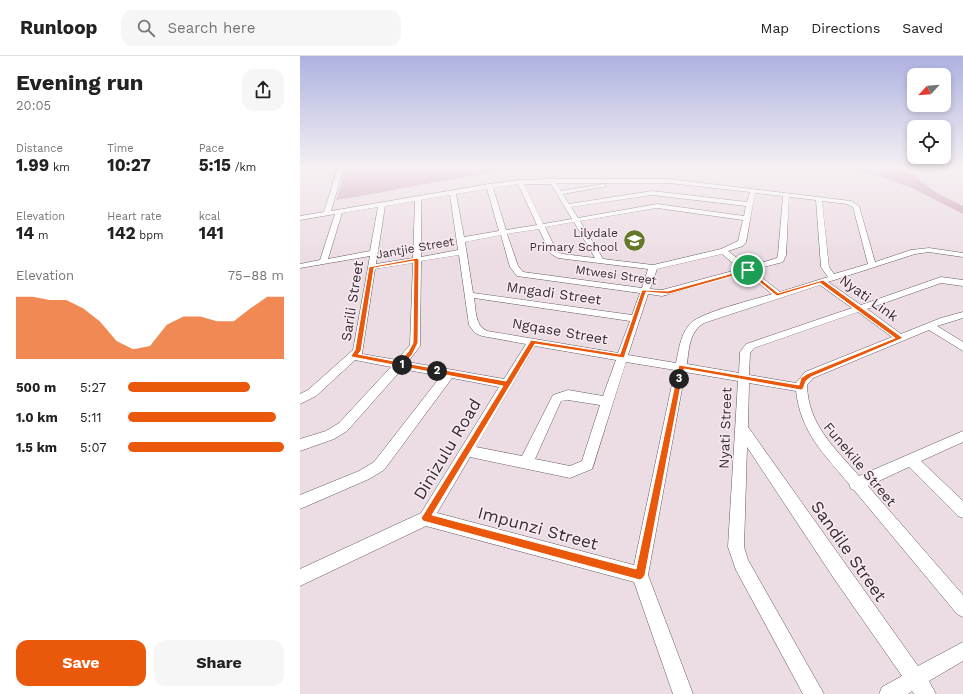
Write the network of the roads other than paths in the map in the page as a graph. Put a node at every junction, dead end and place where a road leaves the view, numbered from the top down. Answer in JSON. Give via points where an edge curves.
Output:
{"nodes":[{"id":1,"x":332,"y":197,"type":"edge"},
{"id":2,"x":425,"y":197,"type":"edge"},
{"id":3,"x":454,"y":197,"type":"edge"},
{"id":4,"x":493,"y":197,"type":"edge"},
{"id":5,"x":527,"y":197,"type":"edge"},
{"id":6,"x":561,"y":197,"type":"edge"},
{"id":7,"x":625,"y":197,"type":"edge"},
{"id":8,"x":657,"y":197,"type":"edge"},
{"id":9,"x":689,"y":197,"type":"edge"},
{"id":10,"x":752,"y":197,"type":"edge"},
{"id":11,"x":786,"y":197,"type":"edge"},
{"id":12,"x":809,"y":197,"type":"edge"},
{"id":13,"x":418,"y":198,"type":"junction"},
{"id":14,"x":819,"y":198,"type":"junction"},
{"id":15,"x":382,"y":204,"type":"junction"},
{"id":16,"x":750,"y":204,"type":"junction"},
{"id":17,"x":567,"y":206,"type":"junction"},
{"id":18,"x":657,"y":206,"type":"junction"},
{"id":19,"x":339,"y":211,"type":"junction"},
{"id":20,"x":327,"y":214,"type":"junction"},
{"id":21,"x":300,"y":218,"type":"edge"},
{"id":22,"x":747,"y":218,"type":"junction"},
{"id":23,"x":576,"y":220,"type":"junction"},
{"id":24,"x":540,"y":226,"type":"junction"},
{"id":25,"x":504,"y":232,"type":"junction"},
{"id":26,"x":461,"y":240,"type":"junction"},
{"id":27,"x":723,"y":251,"type":"junction"},
{"id":28,"x":463,"y":252,"type":"junction"},
{"id":29,"x":374,"y":253,"type":"junction"},
{"id":30,"x":961,"y":255,"type":"edge"},
{"id":31,"x":417,"y":260,"type":"junction"},
{"id":32,"x":600,"y":260,"type":"junction"},
{"id":33,"x":323,"y":262,"type":"junction"},
{"id":34,"x":872,"y":264,"type":"junction"},
{"id":35,"x":963,"y":264,"type":"edge"},
{"id":36,"x":300,"y":266,"type":"edge"},
{"id":37,"x":372,"y":267,"type":"junction"},
{"id":38,"x":653,"y":267,"type":"junction"},
{"id":39,"x":748,"y":270,"type":"junction"},
{"id":40,"x":832,"y":277,"type":"junction"},
{"id":41,"x":821,"y":281,"type":"junction"},
{"id":42,"x":963,"y":283,"type":"edge"},
{"id":43,"x":644,"y":291,"type":"junction"},
{"id":44,"x":777,"y":294,"type":"junction"},
{"id":45,"x":470,"y":295,"type":"junction"},
{"id":46,"x":859,"y":309,"type":"junction"},
{"id":47,"x":963,"y":315,"type":"edge"},
{"id":48,"x":635,"y":319,"type":"junction"},
{"id":49,"x":930,"y":326,"type":"junction"},
{"id":50,"x":900,"y":338,"type":"junction"},
{"id":51,"x":533,"y":342,"type":"junction"},
{"id":52,"x":963,"y":347,"type":"edge"},
{"id":53,"x":354,"y":356,"type":"junction"},
{"id":54,"x":622,"y":357,"type":"junction"},
{"id":55,"x":400,"y":364,"type":"junction"},
{"id":56,"x":681,"y":367,"type":"junction"},
{"id":57,"x":450,"y":373,"type":"junction"},
{"id":58,"x":743,"y":378,"type":"junction"},
{"id":59,"x":507,"y":384,"type":"junction"},
{"id":60,"x":801,"y":388,"type":"junction"},
{"id":61,"x":300,"y":399,"type":"edge"},
{"id":62,"x":607,"y":401,"type":"junction"},
{"id":63,"x":742,"y":429,"type":"junction"},
{"id":64,"x":963,"y":436,"type":"edge"},
{"id":65,"x":300,"y":446,"type":"edge"},
{"id":66,"x":466,"y":451,"type":"junction"},
{"id":67,"x":911,"y":460,"type":"junction"},
{"id":68,"x":526,"y":463,"type":"junction"},
{"id":69,"x":856,"y":484,"type":"junction"},
{"id":70,"x":300,"y":502,"type":"edge"},
{"id":71,"x":963,"y":511,"type":"edge"},
{"id":72,"x":426,"y":518,"type":"junction"},
{"id":73,"x":640,"y":575,"type":"junction"},
{"id":74,"x":300,"y":578,"type":"edge"},
{"id":75,"x":963,"y":608,"type":"edge"},
{"id":76,"x":963,"y":651,"type":"edge"},
{"id":77,"x":915,"y":678,"type":"junction"},
{"id":78,"x":683,"y":694,"type":"edge"},
{"id":79,"x":814,"y":694,"type":"edge"},
{"id":80,"x":889,"y":694,"type":"edge"},
{"id":81,"x":926,"y":694,"type":"edge"}],
"edges":[{"from":1,"to":20,"type":"street"},
{"from":2,"to":13,"type":"street"},
{"from":3,"to":26,"type":"street","name":"Ngqase Street"},
{"from":4,"to":25,"type":"street","name":"Mtwesi Street"},
{"from":5,"to":24,"type":"street"},
{"from":6,"to":17,"type":"street"},
{"from":7,"to":17,"type":"street"},
{"from":8,"to":18,"type":"street"},
{"from":9,"to":16,"type":"street"},
{"from":10,"to":16,"type":"street"},
{"from":11,"to":39,"type":"street","name":"Mtwesi Street","via":[[782,258],[777,262]]},
{"from":12,"to":14,"type":"street"},
{"from":13,"to":15,"type":"street"},
{"from":13,"to":31,"type":"street"},
{"from":14,"to":34,"type":"street","via":[[845,201],[856,206]]},
{"from":14,"to":40,"type":"street","via":[[825,267]]},
{"from":15,"to":19,"type":"street"},
{"from":15,"to":29,"type":"street","name":"Sarili Street"},
{"from":16,"to":22,"type":"street"},
{"from":17,"to":23,"type":"street"},
{"from":18,"to":22,"type":"street"},
{"from":18,"to":23,"type":"street"},
{"from":19,"to":20,"type":"street"},
{"from":19,"to":33,"type":"street"},
{"from":20,"to":21,"type":"street"},
{"from":22,"to":27,"type":"street","via":[[742,242]]},
{"from":23,"to":24,"type":"street"},
{"from":23,"to":32,"type":"street"},
{"from":24,"to":25,"type":"street"},
{"from":24,"to":32,"type":"street","via":[[554,253]]},
{"from":25,"to":26,"type":"street"},
{"from":25,"to":43,"type":"street","name":"Mtwesi Street","via":[[514,267],[520,274]]},
{"from":26,"to":28,"type":"street","name":"Ngqase Street"},
{"from":27,"to":38,"type":"street"},
{"from":27,"to":39,"type":"street"},
{"from":28,"to":31,"type":"street","name":"Jantjie Street"},
{"from":28,"to":45,"type":"street","name":"Ngqase Street"},
{"from":29,"to":33,"type":"street"},
{"from":29,"to":37,"type":"street","name":"Sarili Street"},
{"from":30,"to":34,"type":"street","via":[[922,250]]},
{"from":30,"to":35,"type":"street"},
{"from":31,"to":37,"type":"street","name":"Jantjie Street"},
{"from":31,"to":55,"type":"street","via":[[416,343]]},
{"from":32,"to":38,"type":"street"},
{"from":33,"to":36,"type":"street"},
{"from":34,"to":40,"type":"street"},
{"from":37,"to":53,"type":"street","name":"Sarili Street","via":[[358,351]]},
{"from":38,"to":43,"type":"street"},
{"from":39,"to":43,"type":"street","name":"Mtwesi Street","via":[[669,292]]},
{"from":39,"to":44,"type":"street"},
{"from":40,"to":41,"type":"street"},
{"from":41,"to":44,"type":"street"},
{"from":41,"to":46,"type":"street","name":"Nyati Link"},
{"from":42,"to":46,"type":"street","name":"Nyati Street","via":[[937,281]]},
{"from":43,"to":48,"type":"street"},
{"from":44,"to":56,"type":"street","via":[[694,324],[688,333]]},
{"from":45,"to":48,"type":"street","name":"Mngadi Street"},
{"from":45,"to":51,"type":"street","name":"Ngqase Street","via":[[474,325],[478,331]]},
{"from":46,"to":50,"type":"street","name":"Nyati Link"},
{"from":46,"to":58,"type":"street","name":"Nyati Street","via":[[750,346],[745,352]]},
{"from":47,"to":49,"type":"street"},
{"from":48,"to":54,"type":"street"},
{"from":49,"to":50,"type":"street"},
{"from":49,"to":52,"type":"street"},
{"from":50,"to":60,"type":"street","via":[[809,375]]},
{"from":51,"to":54,"type":"street","name":"Ngqase Street"},
{"from":51,"to":59,"type":"street","name":"Dinizulu Road"},
{"from":53,"to":55,"type":"street"},
{"from":53,"to":61,"type":"street","name":"Sarili Street","via":[[312,393]]},
{"from":54,"to":56,"type":"street","name":"Ngqase Street"},
{"from":54,"to":62,"type":"street"},
{"from":55,"to":57,"type":"street"},
{"from":55,"to":65,"type":"street","via":[[343,427],[330,435]]},
{"from":56,"to":58,"type":"street","name":"Ngqase Street"},
{"from":56,"to":73,"type":"street"},
{"from":57,"to":59,"type":"street"},
{"from":57,"to":70,"type":"street","via":[[379,466]]},
{"from":58,"to":60,"type":"street","name":"Ngqase Street"},
{"from":58,"to":63,"type":"street","name":"Nyati Street"},
{"from":59,"to":66,"type":"street","name":"Dinizulu Road"},
{"from":60,"to":69,"type":"street","name":"Funekile Street","via":[[810,427]]},
{"from":62,"to":68,"type":"street","via":[[568,395],[557,398]]},
{"from":62,"to":68,"type":"street","via":[[587,465],[570,472]]},
{"from":63,"to":77,"type":"street","name":"Sandile Street"},
{"from":63,"to":79,"type":"street","name":"Nyati Street","via":[[736,547],[742,564]]},
{"from":64,"to":67,"type":"street"},
{"from":66,"to":68,"type":"street"},
{"from":66,"to":72,"type":"street","name":"Dinizulu Road"},
{"from":67,"to":69,"type":"street"},
{"from":67,"to":71,"type":"street"},
{"from":69,"to":75,"type":"street","name":"Funekile Street"},
{"from":72,"to":73,"type":"street","name":"Impunzi Street"},
{"from":72,"to":74,"type":"street","name":"Dinizulu Road"},
{"from":73,"to":78,"type":"street"},
{"from":76,"to":77,"type":"street"},
{"from":77,"to":80,"type":"street"},
{"from":77,"to":81,"type":"street","name":"Sandile Street"}]}
